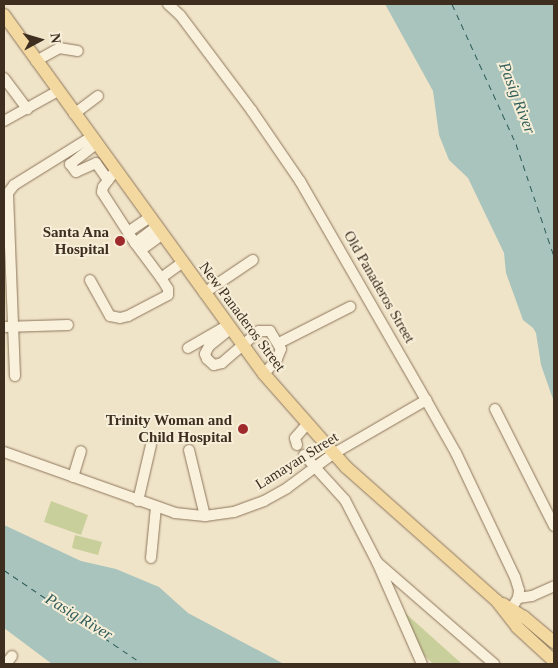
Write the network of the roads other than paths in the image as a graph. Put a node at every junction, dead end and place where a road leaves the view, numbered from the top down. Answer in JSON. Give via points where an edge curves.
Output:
{"nodes":[{"id":1,"x":168,"y":4,"type":"edge"},
{"id":2,"x":4,"y":16,"type":"edge"},
{"id":3,"x":78,"y":52,"type":"dead end"},
{"id":4,"x":36,"y":61,"type":"junction"},
{"id":5,"x":4,"y":78,"type":"edge"},
{"id":6,"x":58,"y":91,"type":"junction"},
{"id":7,"x":98,"y":96,"type":"dead end"},
{"id":8,"x":27,"y":109,"type":"junction"},
{"id":9,"x":74,"y":114,"type":"junction"},
{"id":10,"x":4,"y":121,"type":"edge"},
{"id":11,"x":93,"y":141,"type":"junction"},
{"id":12,"x":112,"y":175,"type":"junction"},
{"id":13,"x":156,"y":227,"type":"junction"},
{"id":14,"x":128,"y":232,"type":"junction"},
{"id":15,"x":138,"y":246,"type":"junction"},
{"id":16,"x":253,"y":260,"type":"dead end"},
{"id":17,"x":182,"y":263,"type":"junction"},
{"id":18,"x":161,"y":278,"type":"junction"},
{"id":19,"x":90,"y":280,"type":"dead end"},
{"id":20,"x":204,"y":293,"type":"junction"},
{"id":21,"x":350,"y":307,"type":"dead end"},
{"id":22,"x":68,"y":326,"type":"dead end"},
{"id":23,"x":8,"y":327,"type":"edge"},
{"id":24,"x":228,"y":327,"type":"junction"},
{"id":25,"x":279,"y":343,"type":"junction"},
{"id":26,"x":242,"y":345,"type":"junction"},
{"id":27,"x":188,"y":348,"type":"dead end"},
{"id":28,"x":264,"y":374,"type":"junction"},
{"id":29,"x":15,"y":376,"type":"dead end"},
{"id":30,"x":426,"y":400,"type":"junction"},
{"id":31,"x":495,"y":409,"type":"dead end"},
{"id":32,"x":307,"y":424,"type":"junction"},
{"id":33,"x":151,"y":445,"type":"dead end"},
{"id":34,"x":296,"y":445,"type":"dead end"},
{"id":35,"x":189,"y":450,"type":"dead end"},
{"id":36,"x":330,"y":450,"type":"junction"},
{"id":37,"x":81,"y":451,"type":"dead end"},
{"id":38,"x":4,"y":452,"type":"edge"},
{"id":39,"x":317,"y":467,"type":"junction"},
{"id":40,"x":73,"y":477,"type":"junction"},
{"id":41,"x":138,"y":501,"type":"junction"},
{"id":42,"x":156,"y":507,"type":"junction"},
{"id":43,"x":205,"y":516,"type":"junction"},
{"id":44,"x":554,"y":526,"type":"edge"},
{"id":45,"x":151,"y":558,"type":"dead end"},
{"id":46,"x":377,"y":562,"type":"junction"},
{"id":47,"x":554,"y":586,"type":"edge"},
{"id":48,"x":496,"y":600,"type":"junction"},
{"id":49,"x":514,"y":603,"type":"junction"},
{"id":50,"x":554,"y":642,"type":"edge"},
{"id":51,"x":554,"y":661,"type":"edge"},
{"id":52,"x":422,"y":664,"type":"edge"},
{"id":53,"x":494,"y":664,"type":"edge"}],
"edges":[{"from":1,"to":30,"type":"street","name":"Old Panaderos Street","via":[[180,15],[252,111],[300,180]]},
{"from":2,"to":4,"type":"main road","name":"New Panaderos Street"},
{"from":3,"to":4,"type":"street","via":[[59,48]]},
{"from":4,"to":6,"type":"main road","name":"New Panaderos Street"},
{"from":5,"to":8,"type":"street"},
{"from":6,"to":8,"type":"street"},
{"from":6,"to":9,"type":"main road","name":"New Panaderos Street"},
{"from":7,"to":9,"type":"street"},
{"from":8,"to":10,"type":"street"},
{"from":9,"to":11,"type":"main road","name":"New Panaderos Street"},
{"from":11,"to":12,"type":"main road","name":"New Panaderos Street"},
{"from":11,"to":12,"type":"street","via":[[70,164],[76,172],[96,163]]},
{"from":11,"to":23,"type":"street","via":[[14,185],[8,193]]},
{"from":12,"to":13,"type":"main road","name":"New Panaderos Street"},
{"from":12,"to":14,"type":"street","via":[[102,187],[102,192]]},
{"from":13,"to":14,"type":"street"},
{"from":13,"to":15,"type":"street"},
{"from":13,"to":17,"type":"main road","name":"New Panaderos Street"},
{"from":14,"to":15,"type":"street"},
{"from":15,"to":18,"type":"street"},
{"from":16,"to":20,"type":"street"},
{"from":17,"to":18,"type":"street"},
{"from":17,"to":20,"type":"main road","name":"New Panaderos Street"},
{"from":18,"to":19,"type":"street","via":[[168,295],[120,318],[110,316]]},
{"from":20,"to":24,"type":"main road","name":"New Panaderos Street"},
{"from":21,"to":25,"type":"street"},
{"from":22,"to":23,"type":"street"},
{"from":23,"to":29,"type":"street"},
{"from":24,"to":26,"type":"main road","name":"New Panaderos Street"},
{"from":24,"to":26,"type":"street","via":[[209,346],[205,354],[207,359],[214,365],[222,363]]},
{"from":24,"to":27,"type":"street"},
{"from":25,"to":26,"type":"street","via":[[270,331],[265,330]]},
{"from":25,"to":28,"type":"street","via":[[281,349],[277,359]]},
{"from":26,"to":28,"type":"main road","name":"New Panaderos Street"},
{"from":28,"to":32,"type":"main road","name":"New Panaderos Street"},
{"from":30,"to":36,"type":"street","name":"Lamayan Street"},
{"from":30,"to":49,"type":"street","name":"Old Panaderos Street","via":[[456,453],[515,578]]},
{"from":31,"to":44,"type":"street"},
{"from":32,"to":34,"type":"street","via":[[295,438]]},
{"from":32,"to":36,"type":"main road","name":"New Panaderos Street"},
{"from":33,"to":41,"type":"street"},
{"from":35,"to":43,"type":"street"},
{"from":36,"to":39,"type":"street","name":"Lamayan Street"},
{"from":36,"to":39,"type":"street","via":[[306,456]]},
{"from":36,"to":48,"type":"main road","name":"New Panaderos Street"},
{"from":37,"to":40,"type":"street"},
{"from":38,"to":40,"type":"street","name":"Lamayan Street"},
{"from":39,"to":43,"type":"street","name":"Lamayan Street","via":[[264,501],[234,512]]},
{"from":39,"to":46,"type":"street","via":[[345,500]]},
{"from":40,"to":41,"type":"street","name":"Lamayan Street"},
{"from":41,"to":42,"type":"street","name":"Lamayan Street"},
{"from":42,"to":43,"type":"street","name":"Lamayan Street"},
{"from":42,"to":45,"type":"street"},
{"from":46,"to":52,"type":"street"},
{"from":46,"to":53,"type":"street"},
{"from":47,"to":49,"type":"street"},
{"from":48,"to":49,"type":"main road","name":"New Panaderos Street"},
{"from":48,"to":51,"type":"main road","name":"New Panaderos Street","via":[[530,640]]},
{"from":49,"to":50,"type":"main road","name":"New Panaderos Street"}]}
